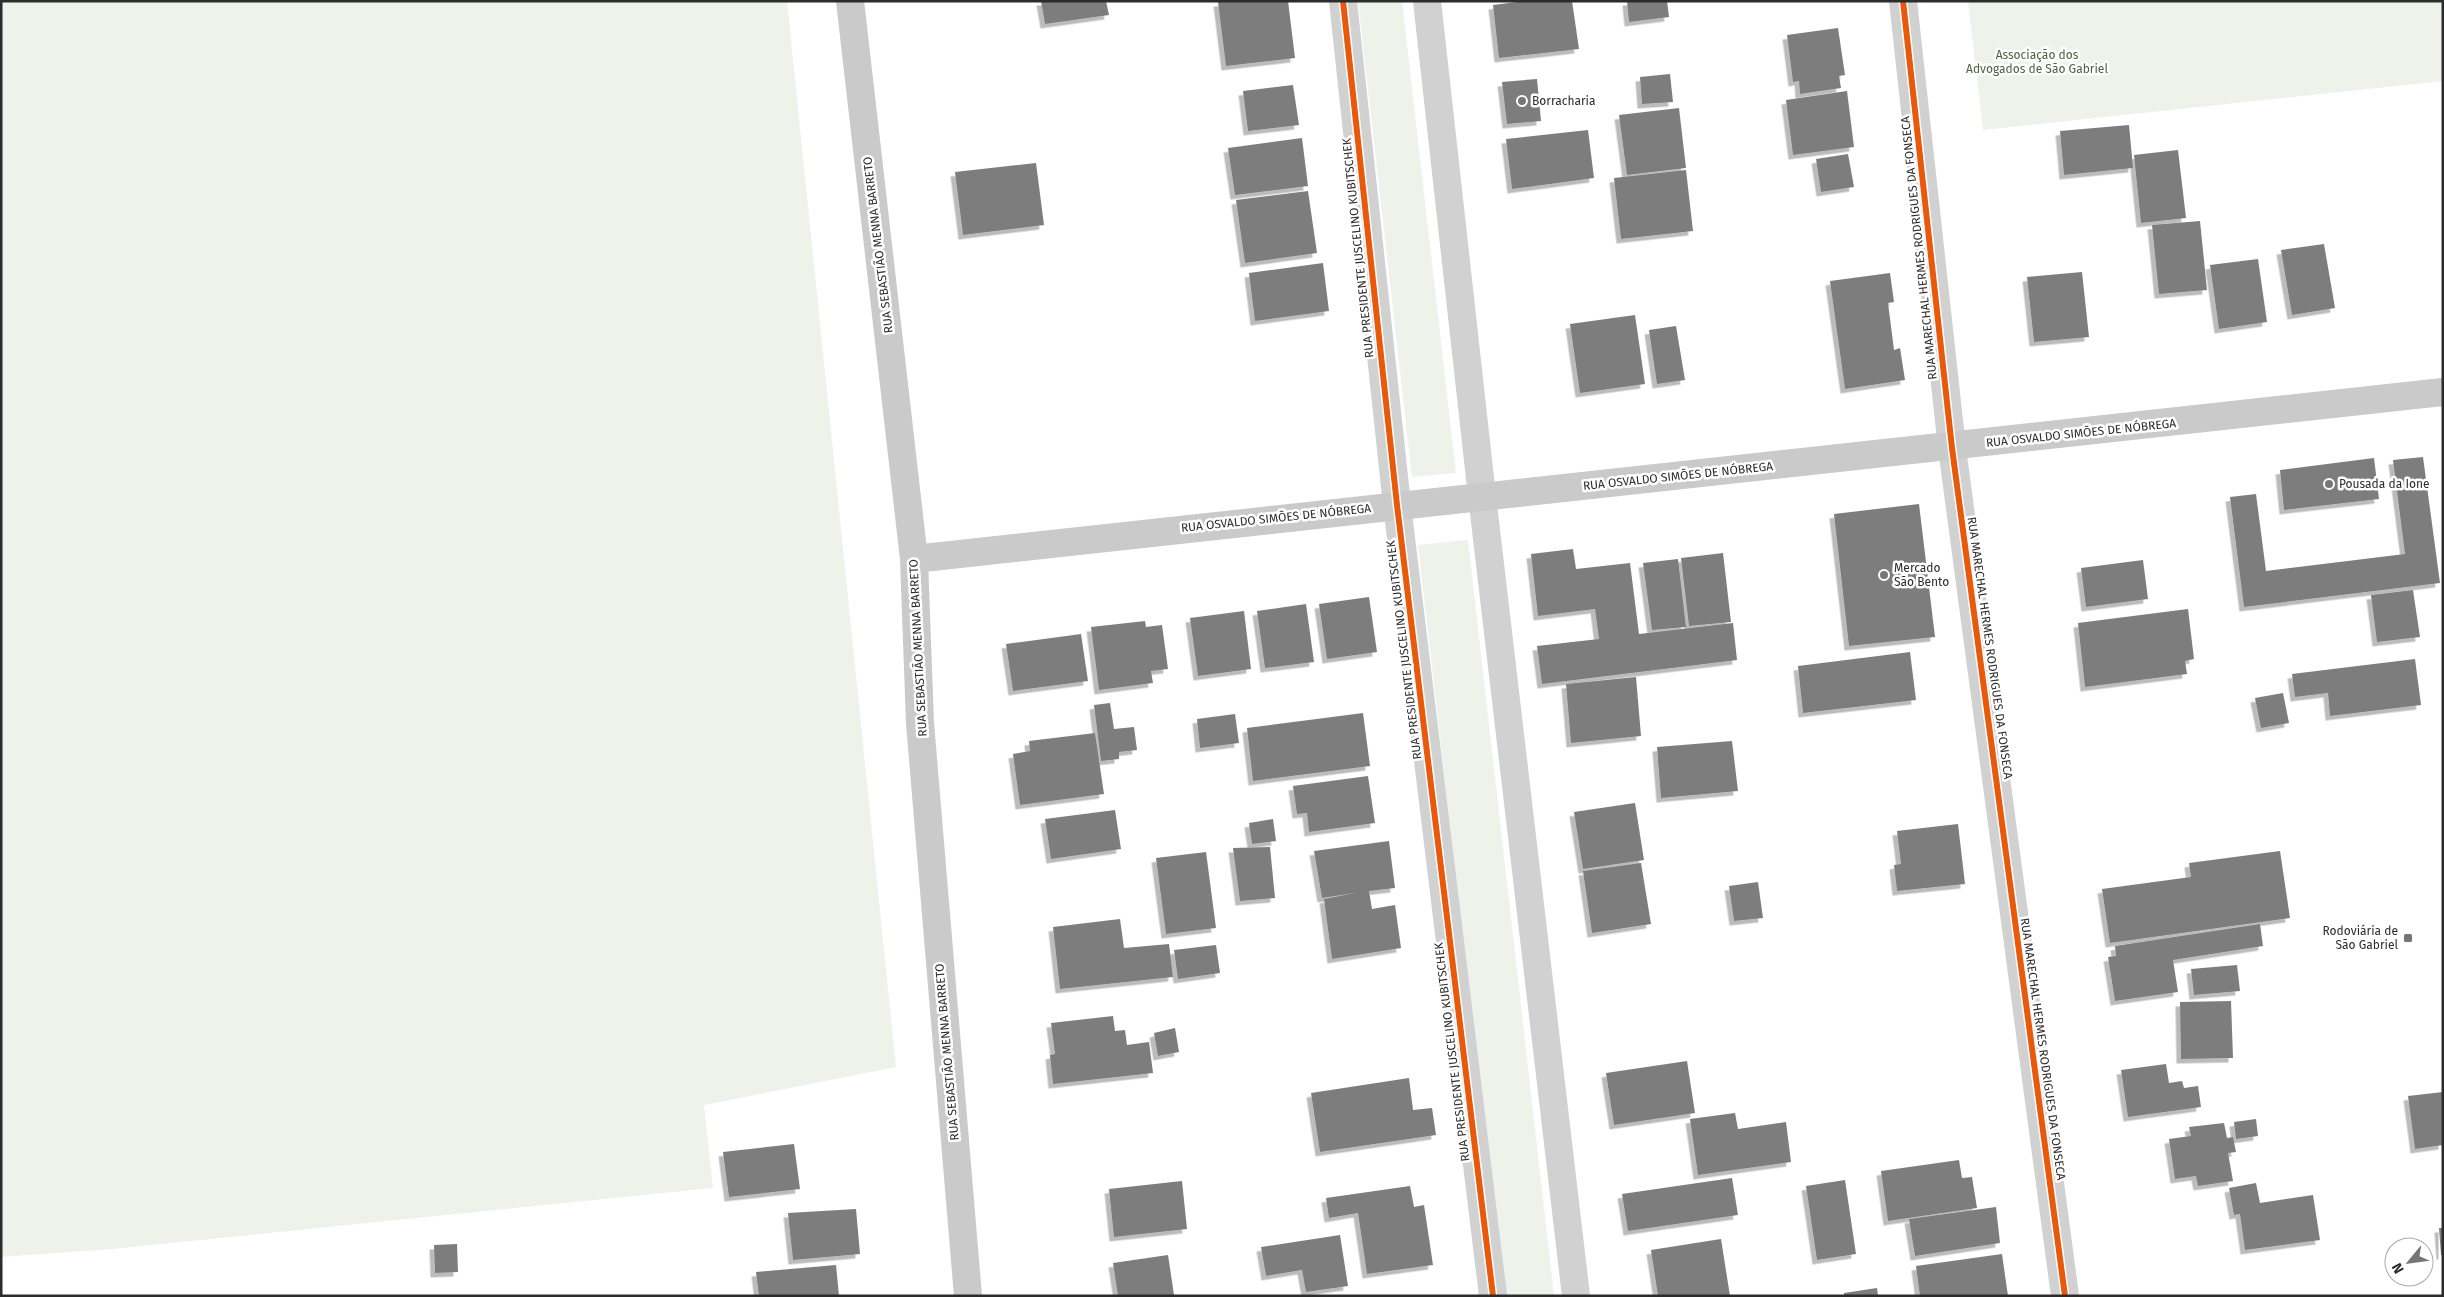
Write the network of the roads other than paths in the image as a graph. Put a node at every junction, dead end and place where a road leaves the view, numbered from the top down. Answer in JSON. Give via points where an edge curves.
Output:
{"nodes":[{"id":1,"x":850,"y":1,"type":"edge"},
{"id":2,"x":1343,"y":1,"type":"edge"},
{"id":3,"x":1427,"y":1,"type":"edge"},
{"id":4,"x":1902,"y":1,"type":"edge"},
{"id":5,"x":2443,"y":392,"type":"edge"},
{"id":6,"x":1952,"y":448,"type":"junction"},
{"id":7,"x":1482,"y":496,"type":"junction"},
{"id":8,"x":1397,"y":505,"type":"junction"},
{"id":9,"x":914,"y":559,"type":"junction"},
{"id":10,"x":968,"y":1296,"type":"edge"},
{"id":11,"x":1493,"y":1296,"type":"edge"},
{"id":12,"x":1576,"y":1296,"type":"edge"},
{"id":13,"x":2064,"y":1296,"type":"edge"}],
"edges":[{"from":1,"to":9,"type":"main road","name":"RUA SEBASTIÃO MENNA BARRETO"},
{"from":2,"to":8,"type":"street","name":"RUA PRESIDENTE JUSCELINO KUBITSCHEK"},
{"from":3,"to":7,"type":"street"},
{"from":4,"to":6,"type":"street","name":"RUA MARECHAL HERMES RODRIGUES DA FONSECA"},
{"from":5,"to":6,"type":"main road","name":"RUA OSVALDO SIMÕES DE NÓBREGA"},
{"from":6,"to":7,"type":"main road","name":"RUA OSVALDO SIMÕES DE NÓBREGA"},
{"from":6,"to":13,"type":"street","name":"RUA MARECHAL HERMES RODRIGUES DA FONSECA"},
{"from":7,"to":8,"type":"main road","name":"RUA OSVALDO SIMÕES DE NÓBREGA"},
{"from":7,"to":12,"type":"street"},
{"from":8,"to":9,"type":"main road","name":"RUA OSVALDO SIMÕES DE NÓBREGA"},
{"from":8,"to":11,"type":"street","name":"RUA PRESIDENTE JUSCELINO KUBITSCHEK"},
{"from":9,"to":10,"type":"main road","name":"RUA SEBASTIÃO MENNA BARRETO","via":[[920,723]]}]}
